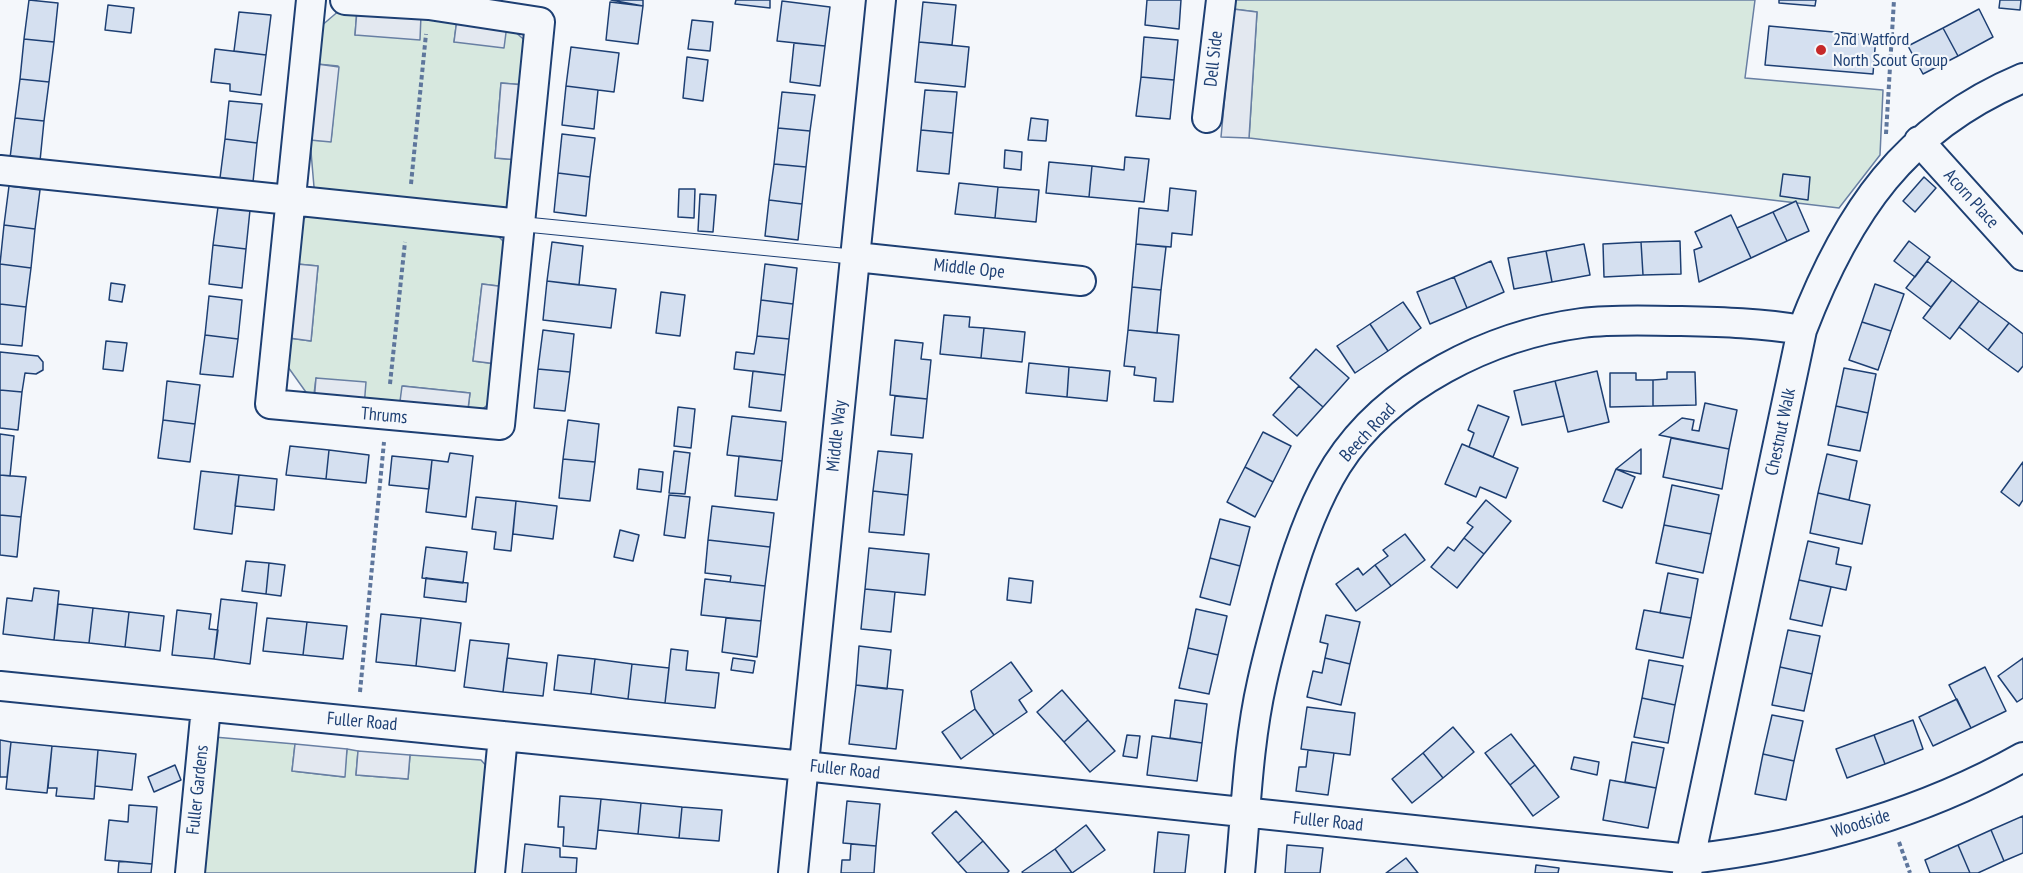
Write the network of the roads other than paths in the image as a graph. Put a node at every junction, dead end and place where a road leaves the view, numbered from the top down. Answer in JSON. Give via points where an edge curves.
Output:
{"nodes":[{"id":1,"x":311,"y":0,"type":"edge"},
{"id":2,"x":345,"y":0,"type":"edge"},
{"id":3,"x":881,"y":0,"type":"edge"},
{"id":4,"x":1221,"y":0,"type":"edge"},
{"id":5,"x":2023,"y":78,"type":"edge"},
{"id":6,"x":1208,"y":118,"type":"dead end"},
{"id":7,"x":1919,"y":141,"type":"junction"},
{"id":8,"x":0,"y":170,"type":"edge"},
{"id":9,"x":290,"y":200,"type":"junction"},
{"id":10,"x":521,"y":224,"type":"junction"},
{"id":11,"x":2023,"y":256,"type":"edge"},
{"id":12,"x":856,"y":257,"type":"junction"},
{"id":13,"x":1081,"y":281,"type":"dead end"},
{"id":14,"x":1802,"y":330,"type":"junction"},
{"id":15,"x":0,"y":686,"type":"edge"},
{"id":16,"x":206,"y":707,"type":"junction"},
{"id":17,"x":503,"y":736,"type":"junction"},
{"id":18,"x":2023,"y":757,"type":"edge"},
{"id":19,"x":804,"y":766,"type":"junction"},
{"id":20,"x":1246,"y":812,"type":"junction"},
{"id":21,"x":1689,"y":866,"type":"edge"},
{"id":22,"x":190,"y":873,"type":"edge"},
{"id":23,"x":490,"y":873,"type":"edge"},
{"id":24,"x":793,"y":873,"type":"edge"},
{"id":25,"x":1240,"y":873,"type":"edge"}],
"edges":[{"from":1,"to":9,"type":"street","name":"Thrums"},
{"from":2,"to":10,"type":"street","name":"Thrums","via":[[429,5],[540,22]]},
{"from":3,"to":12,"type":"street","name":"Middle Way"},
{"from":4,"to":6,"type":"street","name":"Dell Side"},
{"from":5,"to":7,"type":"street","name":"Chestnut Walk","via":[[1963,108]]},
{"from":7,"to":11,"type":"street","name":"Acorn Place"},
{"from":7,"to":14,"type":"street","name":"Chestnut Walk","via":[[1894,166],[1855,219]]},
{"from":8,"to":9,"type":"street"},
{"from":9,"to":10,"type":"street"},
{"from":9,"to":10,"type":"street","name":"Thrums","via":[[270,404],[500,425]]},
{"from":10,"to":12,"type":"lane"},
{"from":12,"to":13,"type":"street","name":"Middle Ope"},
{"from":12,"to":19,"type":"street","name":"Middle Way"},
{"from":14,"to":20,"type":"street","name":"Beech Road","via":[[1766,323],[1629,321],[1539,331],[1460,361],[1390,406],[1358,437],[1338,464],[1305,530],[1261,683]]},
{"from":14,"to":21,"type":"street","name":"Chestnut Walk"},
{"from":15,"to":16,"type":"street","name":"Fuller Road"},
{"from":16,"to":17,"type":"street","name":"Fuller Road"},
{"from":16,"to":22,"type":"street","name":"Fuller Gardens"},
{"from":17,"to":19,"type":"street","name":"Fuller Road"},
{"from":17,"to":23,"type":"street"},
{"from":18,"to":21,"type":"street","name":"Woodside","via":[[1951,792],[1838,832]]},
{"from":19,"to":20,"type":"street","name":"Fuller Road"},
{"from":19,"to":24,"type":"street","name":"Middle Way"},
{"from":20,"to":21,"type":"street","name":"Fuller Road"},
{"from":20,"to":25,"type":"street","name":"Beech Road"}]}
